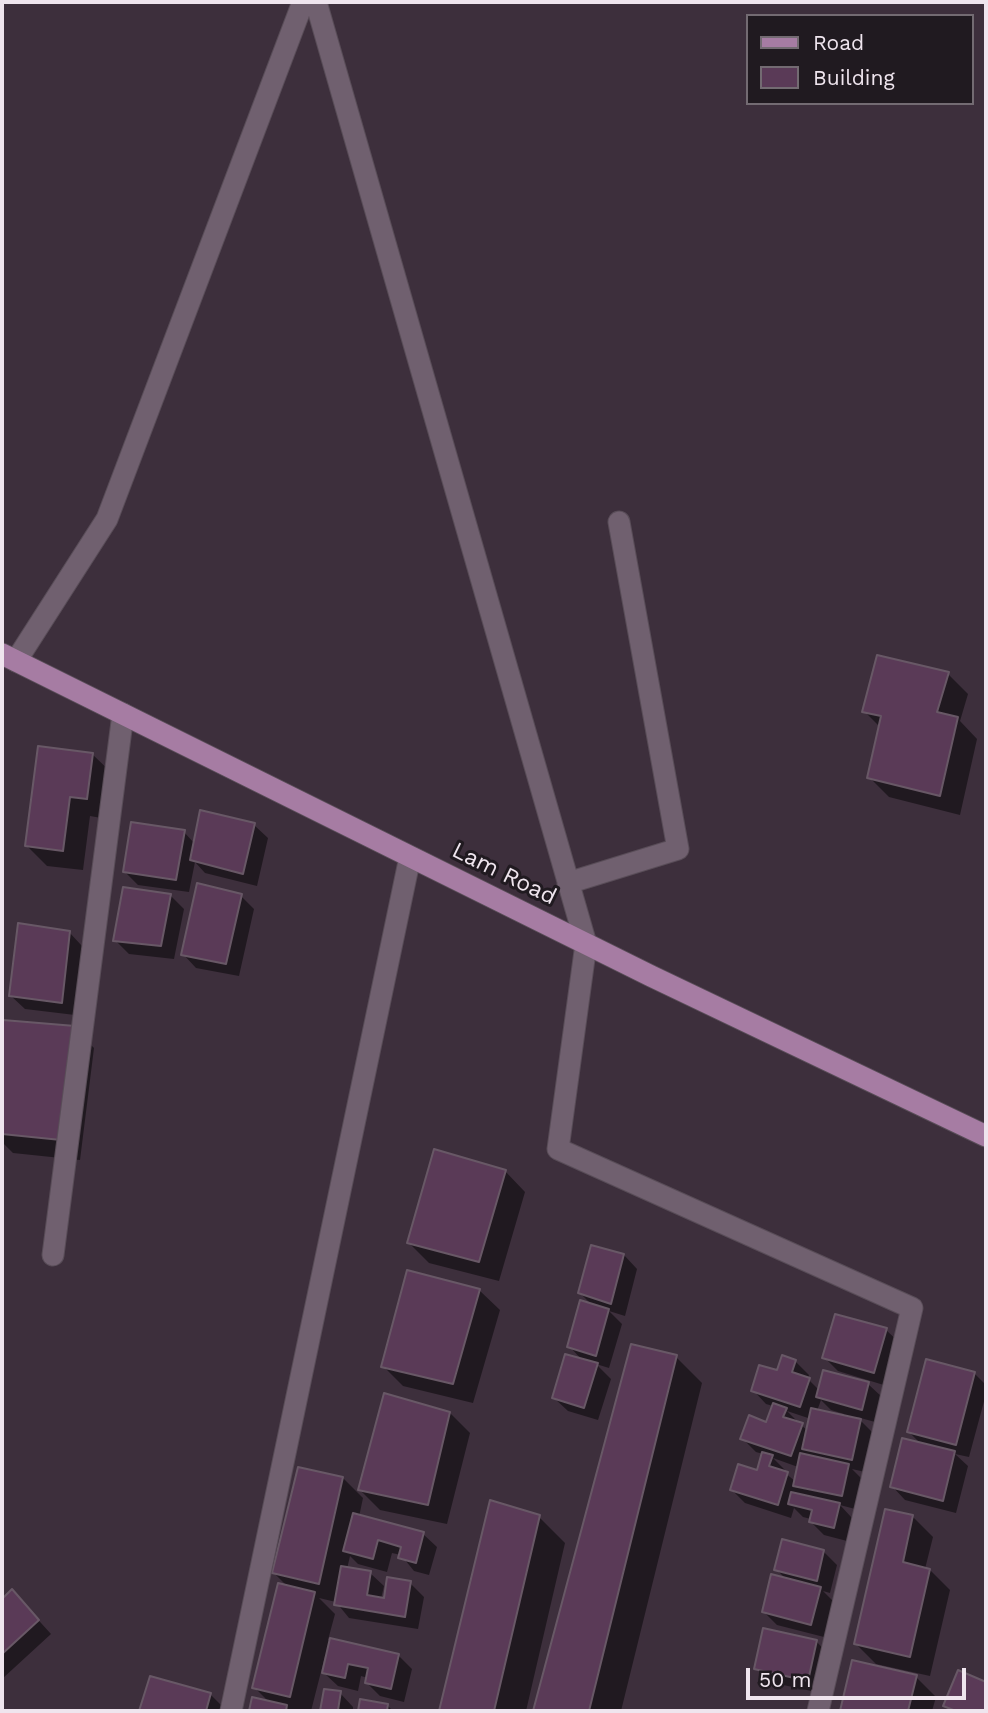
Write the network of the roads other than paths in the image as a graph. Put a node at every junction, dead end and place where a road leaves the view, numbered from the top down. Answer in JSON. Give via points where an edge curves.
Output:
{"nodes":[{"id":1,"x":303,"y":2,"type":"edge"},
{"id":2,"x":316,"y":2,"type":"edge"},
{"id":3,"x":619,"y":522,"type":"dead end"},
{"id":4,"x":9,"y":657,"type":"edge"},
{"id":5,"x":123,"y":714,"type":"junction"},
{"id":6,"x":410,"y":857,"type":"junction"},
{"id":7,"x":568,"y":883,"type":"junction"},
{"id":8,"x":586,"y":944,"type":"junction"},
{"id":9,"x":986,"y":1136,"type":"edge"},
{"id":10,"x":53,"y":1255,"type":"dead end"},
{"id":11,"x":231,"y":1711,"type":"edge"},
{"id":12,"x":818,"y":1711,"type":"edge"}],
"edges":[{"from":1,"to":4,"type":"street","via":[[107,519]]},
{"from":2,"to":7,"type":"street"},
{"from":3,"to":7,"type":"street","via":[[678,849]]},
{"from":4,"to":5,"type":"main road","name":"Lam Road"},
{"from":5,"to":6,"type":"main road","name":"Lam Road"},
{"from":5,"to":10,"type":"street"},
{"from":6,"to":8,"type":"main road","name":"Lam Road"},
{"from":6,"to":11,"type":"street"},
{"from":7,"to":8,"type":"street"},
{"from":8,"to":9,"type":"main road","name":"Lam Road"},
{"from":8,"to":12,"type":"street","via":[[558,1149],[912,1308]]}]}
